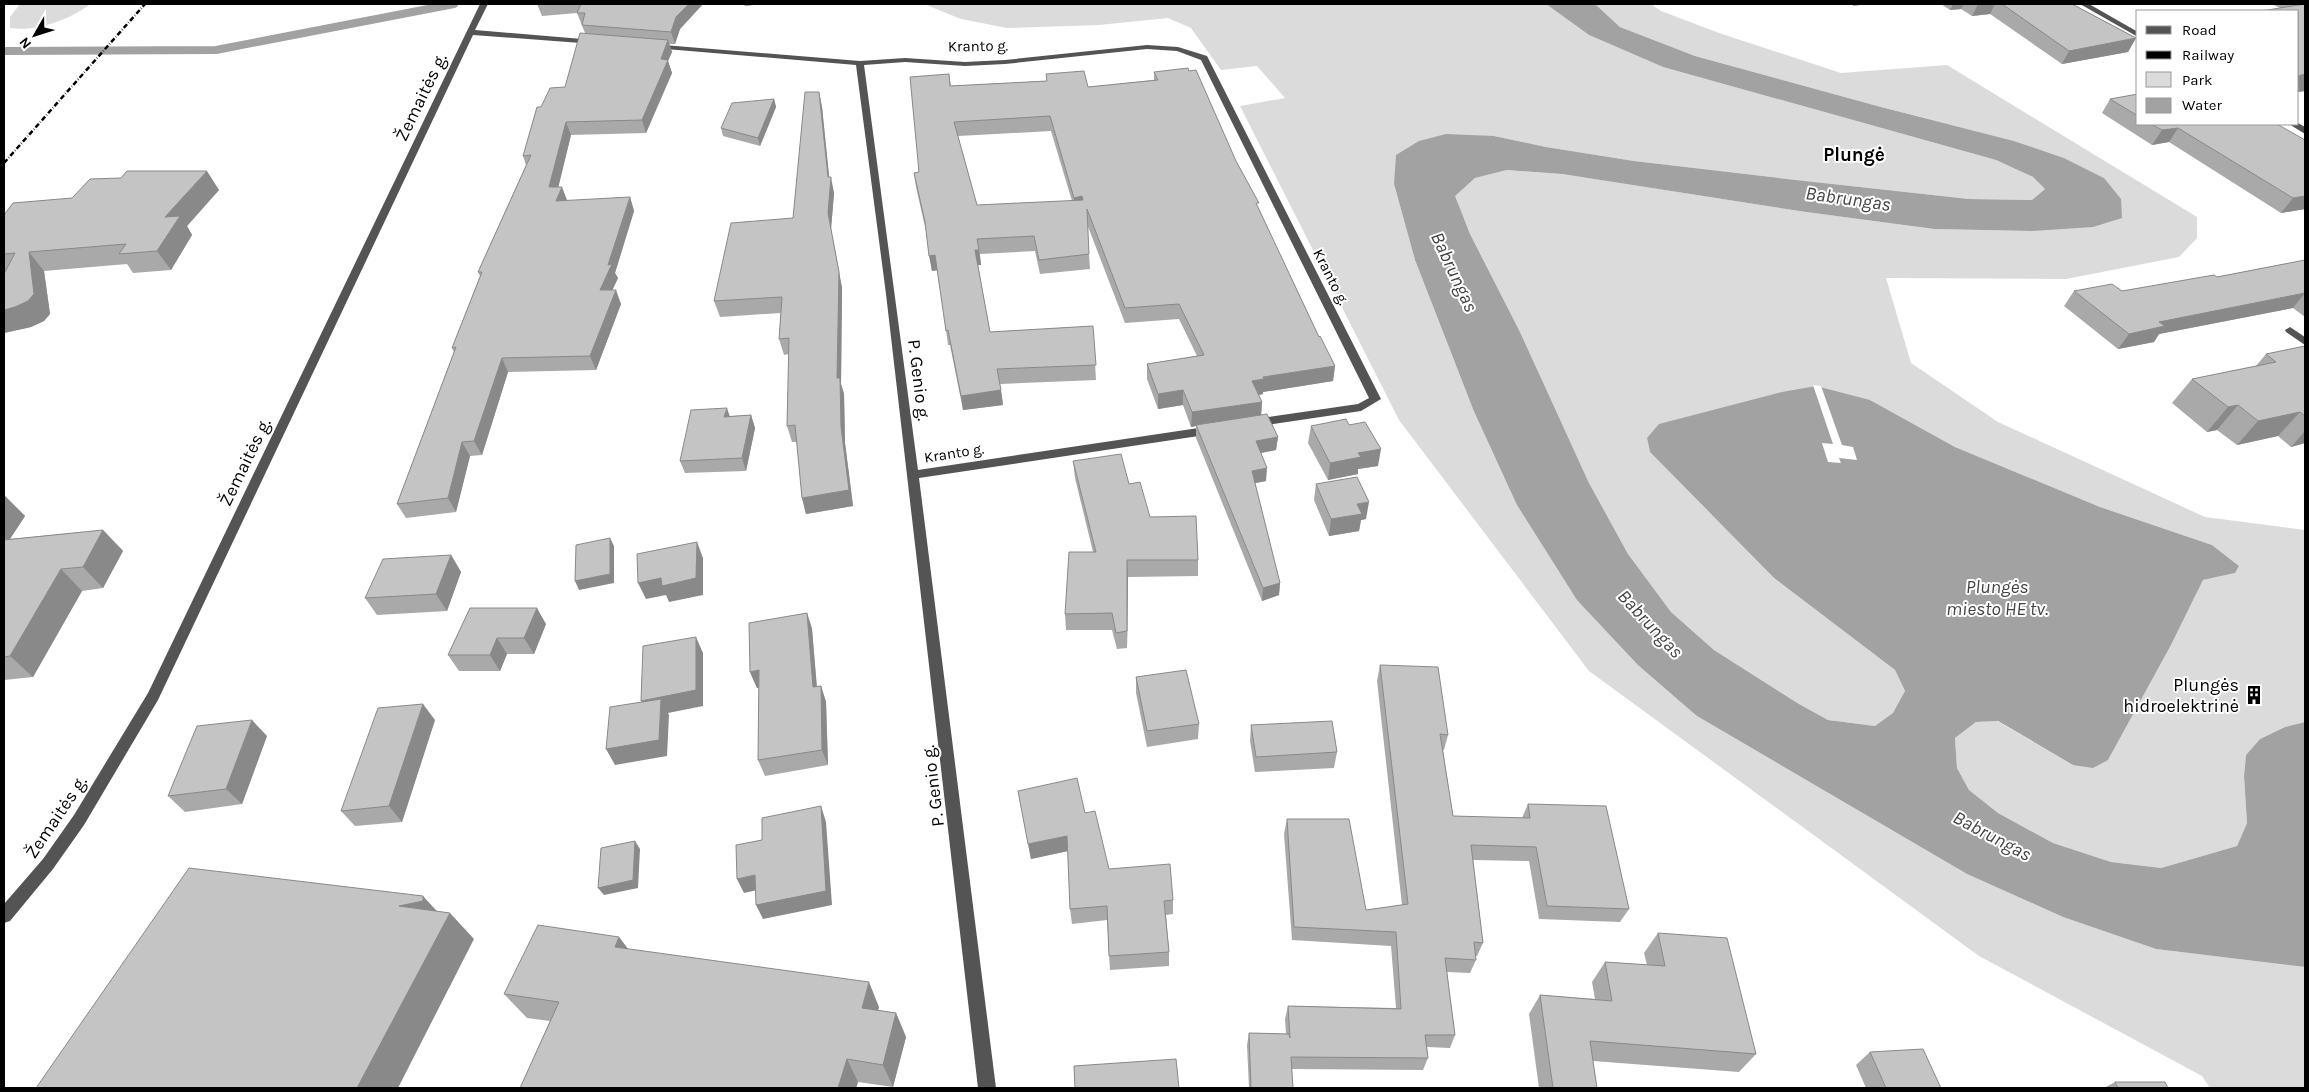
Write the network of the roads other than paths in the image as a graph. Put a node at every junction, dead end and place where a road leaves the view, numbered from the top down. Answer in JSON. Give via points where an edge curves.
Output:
{"nodes":[{"id":1,"x":484,"y":4,"type":"edge"},
{"id":2,"x":2084,"y":4,"type":"edge"},
{"id":3,"x":471,"y":32,"type":"junction"},
{"id":4,"x":2136,"y":34,"type":"edge"},
{"id":5,"x":608,"y":43,"type":"edge"},
{"id":6,"x":646,"y":46,"type":"edge"},
{"id":7,"x":860,"y":63,"type":"junction"},
{"id":8,"x":2294,"y":125,"type":"edge"},
{"id":9,"x":2305,"y":131,"type":"edge"},
{"id":10,"x":2290,"y":330,"type":"dead end"},
{"id":11,"x":2305,"y":342,"type":"edge"},
{"id":12,"x":1244,"y":425,"type":"edge"},
{"id":13,"x":1225,"y":428,"type":"edge"},
{"id":14,"x":913,"y":475,"type":"junction"},
{"id":15,"x":4,"y":916,"type":"edge"},
{"id":16,"x":987,"y":1088,"type":"edge"}],
"edges":[{"from":1,"to":3,"type":"street","name":"Žemaitės g."},
{"from":2,"to":4,"type":"street"},
{"from":3,"to":5,"type":"street"},
{"from":3,"to":15,"type":"street","name":"Žemaitės g.","via":[[153,696],[79,820],[48,864]]},
{"from":6,"to":7,"type":"street"},
{"from":7,"to":12,"type":"street","name":"Kranto g.","via":[[905,60],[965,64],[1004,62],[1147,47],[1178,48],[1204,58],[1375,400],[1361,407]]},
{"from":7,"to":14,"type":"street","name":"P. Genio g."},
{"from":8,"to":9,"type":"street"},
{"from":10,"to":11,"type":"street"},
{"from":13,"to":14,"type":"street","name":"Kranto g."},
{"from":14,"to":16,"type":"street","name":"P. Genio g."}]}
